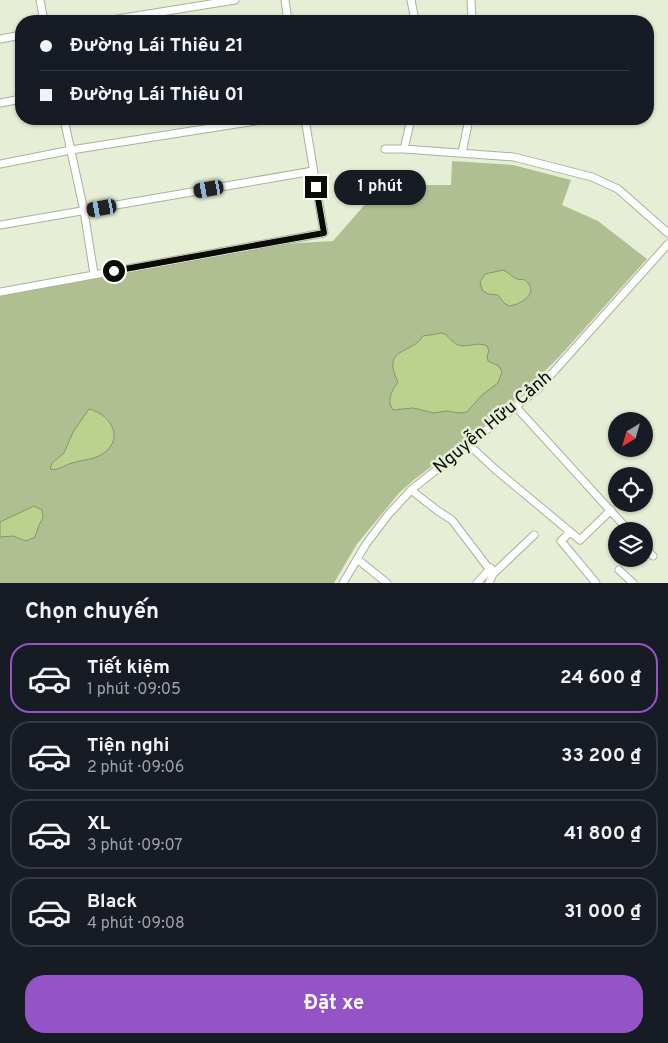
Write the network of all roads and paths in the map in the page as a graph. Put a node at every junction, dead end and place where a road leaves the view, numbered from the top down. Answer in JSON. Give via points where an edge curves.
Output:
{"nodes":[{"id":1,"x":40,"y":0,"type":"edge"},
{"id":2,"x":235,"y":0,"type":"edge"},
{"id":3,"x":284,"y":0,"type":"edge"},
{"id":4,"x":411,"y":0,"type":"edge"},
{"id":5,"x":471,"y":0,"type":"edge"},
{"id":6,"x":43,"y":15,"type":"edge"},
{"id":7,"x":142,"y":15,"type":"edge"},
{"id":8,"x":287,"y":15,"type":"edge"},
{"id":9,"x":414,"y":15,"type":"edge"},
{"id":10,"x":472,"y":15,"type":"edge"},
{"id":11,"x":15,"y":36,"type":"edge"},
{"id":12,"x":0,"y":39,"type":"edge"},
{"id":13,"x":15,"y":100,"type":"edge"},
{"id":14,"x":0,"y":103,"type":"edge"},
{"id":15,"x":65,"y":125,"type":"edge"},
{"id":16,"x":230,"y":125,"type":"edge"},
{"id":17,"x":305,"y":125,"type":"edge"},
{"id":18,"x":410,"y":125,"type":"edge"},
{"id":19,"x":468,"y":125,"type":"edge"},
{"id":20,"x":385,"y":149,"type":"dead end"},
{"id":21,"x":404,"y":149,"type":"junction"},
{"id":22,"x":71,"y":150,"type":"junction"},
{"id":23,"x":462,"y":153,"type":"junction"},
{"id":24,"x":0,"y":164,"type":"edge"},
{"id":25,"x":313,"y":171,"type":"junction"},
{"id":26,"x":84,"y":211,"type":"junction"},
{"id":27,"x":0,"y":225,"type":"edge"},
{"id":28,"x":668,"y":233,"type":"edge"},
{"id":29,"x":668,"y":244,"type":"edge"},
{"id":30,"x":94,"y":274,"type":"junction"},
{"id":31,"x":0,"y":292,"type":"edge"},
{"id":32,"x":516,"y":408,"type":"junction"},
{"id":33,"x":469,"y":445,"type":"junction"},
{"id":34,"x":412,"y":490,"type":"junction"},
{"id":35,"x":608,"y":507,"type":"edge"},
{"id":36,"x":609,"y":512,"type":"edge"},
{"id":37,"x":613,"y":512,"type":"edge"},
{"id":38,"x":621,"y":522,"type":"edge"},
{"id":39,"x":570,"y":532,"type":"junction"},
{"id":40,"x":534,"y":535,"type":"dead end"},
{"id":41,"x":357,"y":559,"type":"junction"},
{"id":42,"x":619,"y":570,"type":"dead end"},
{"id":43,"x":492,"y":571,"type":"junction"},
{"id":44,"x":344,"y":583,"type":"edge"},
{"id":45,"x":387,"y":583,"type":"edge"},
{"id":46,"x":477,"y":583,"type":"edge"},
{"id":47,"x":489,"y":583,"type":"edge"},
{"id":48,"x":596,"y":583,"type":"edge"},
{"id":49,"x":633,"y":583,"type":"edge"}],
"edges":[{"from":1,"to":6,"type":"street"},
{"from":2,"to":7,"type":"street"},
{"from":3,"to":8,"type":"street"},
{"from":4,"to":9,"type":"street"},
{"from":5,"to":10,"type":"street"},
{"from":11,"to":12,"type":"street"},
{"from":13,"to":14,"type":"street"},
{"from":15,"to":22,"type":"street"},
{"from":16,"to":22,"type":"street"},
{"from":17,"to":25,"type":"street"},
{"from":18,"to":21,"type":"street"},
{"from":19,"to":23,"type":"street"},
{"from":20,"to":21,"type":"street"},
{"from":21,"to":23,"type":"street"},
{"from":22,"to":24,"type":"street"},
{"from":22,"to":26,"type":"street"},
{"from":23,"to":28,"type":"street","via":[[514,157],[592,177],[618,189]]},
{"from":25,"to":26,"type":"street"},
{"from":25,"to":30,"type":"street","via":[[324,233]]},
{"from":26,"to":27,"type":"street"},
{"from":26,"to":30,"type":"street"},
{"from":29,"to":32,"type":"street","name":"Nguyễn Hữu Cảnh","via":[[556,371]]},
{"from":30,"to":31,"type":"street"},
{"from":32,"to":33,"type":"street","name":"Nguyễn Hữu Cảnh"},
{"from":32,"to":35,"type":"street"},
{"from":33,"to":34,"type":"street","name":"Nguyễn Hữu Cảnh"},
{"from":33,"to":39,"type":"street"},
{"from":34,"to":41,"type":"street","name":"Nguyễn Hữu Cảnh","via":[[388,515]]},
{"from":34,"to":43,"type":"street","via":[[452,520]]},
{"from":36,"to":39,"type":"street","via":[[580,540]]},
{"from":37,"to":38,"type":"street"},
{"from":39,"to":48,"type":"street","via":[[561,541]]},
{"from":40,"to":43,"type":"street"},
{"from":41,"to":44,"type":"street","name":"Nguyễn Hữu Cảnh"},
{"from":41,"to":45,"type":"street"},
{"from":42,"to":49,"type":"street"},
{"from":43,"to":46,"type":"street"},
{"from":43,"to":47,"type":"street"}]}
